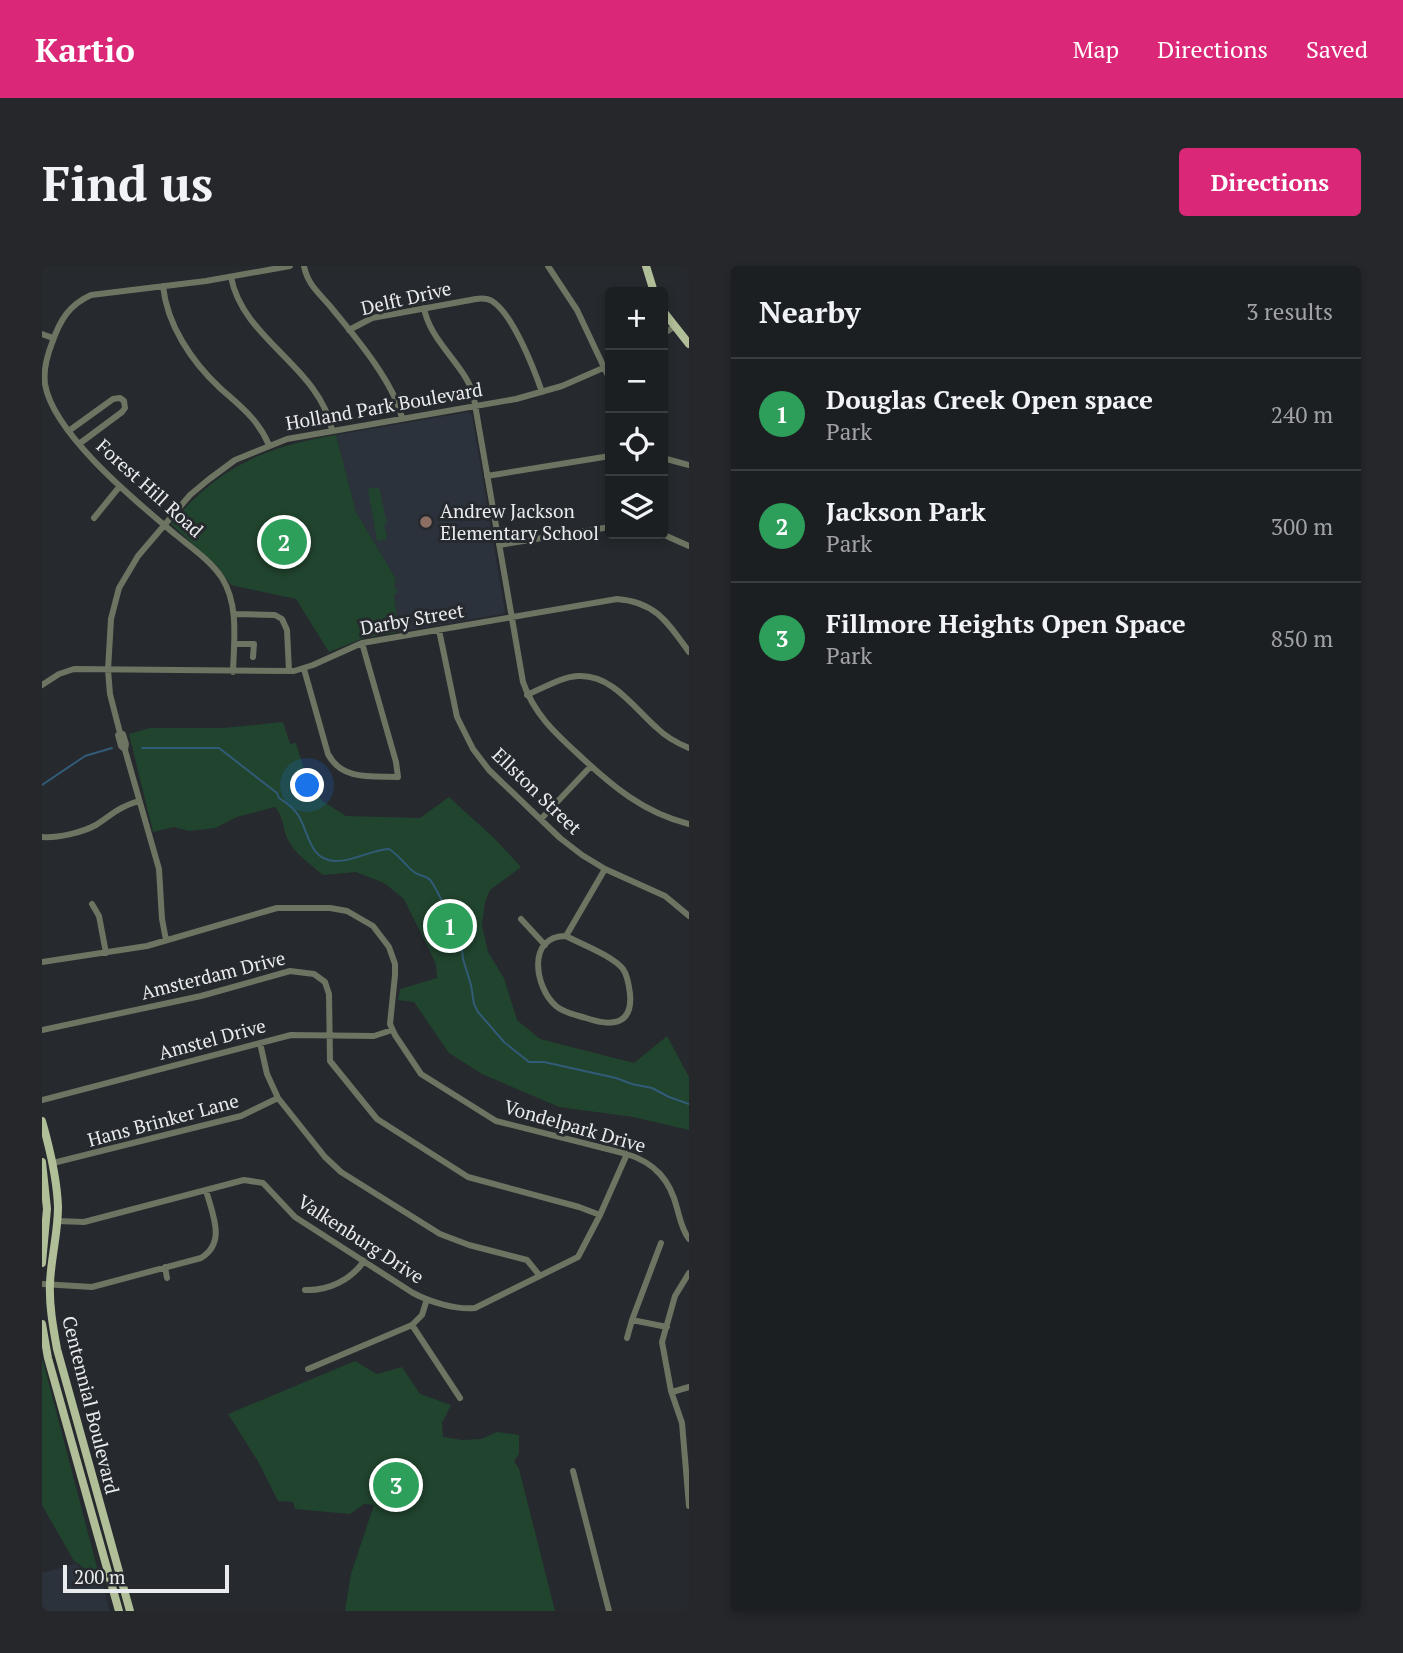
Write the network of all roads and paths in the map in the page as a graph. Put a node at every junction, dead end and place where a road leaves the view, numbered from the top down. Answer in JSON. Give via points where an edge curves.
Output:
{"nodes":[{"id":1,"x":290,"y":266,"type":"edge"},
{"id":2,"x":304,"y":266,"type":"edge"},
{"id":3,"x":548,"y":266,"type":"edge"},
{"id":4,"x":646,"y":266,"type":"edge"},
{"id":5,"x":231,"y":277,"type":"junction"},
{"id":6,"x":163,"y":286,"type":"junction"},
{"id":7,"x":652,"y":287,"type":"edge"},
{"id":8,"x":424,"y":308,"type":"junction"},
{"id":9,"x":668,"y":318,"type":"edge"},
{"id":10,"x":674,"y":327,"type":"junction"},
{"id":11,"x":349,"y":330,"type":"junction"},
{"id":12,"x":668,"y":331,"type":"edge"},
{"id":13,"x":42,"y":334,"type":"edge"},
{"id":14,"x":54,"y":338,"type":"junction"},
{"id":15,"x":689,"y":344,"type":"edge"},
{"id":16,"x":605,"y":360,"type":"edge"},
{"id":17,"x":605,"y":367,"type":"edge"},
{"id":18,"x":542,"y":392,"type":"junction"},
{"id":19,"x":475,"y":406,"type":"junction"},
{"id":20,"x":402,"y":418,"type":"junction"},
{"id":21,"x":70,"y":430,"type":"junction"},
{"id":22,"x":332,"y":430,"type":"junction"},
{"id":23,"x":79,"y":444,"type":"junction"},
{"id":24,"x":269,"y":444,"type":"junction"},
{"id":25,"x":605,"y":457,"type":"edge"},
{"id":26,"x":668,"y":459,"type":"edge"},
{"id":27,"x":689,"y":465,"type":"edge"},
{"id":28,"x":487,"y":476,"type":"junction"},
{"id":29,"x":120,"y":486,"type":"junction"},
{"id":30,"x":94,"y":518,"type":"dead end"},
{"id":31,"x":164,"y":525,"type":"junction"},
{"id":32,"x":605,"y":528,"type":"edge"},
{"id":33,"x":668,"y":537,"type":"edge"},
{"id":34,"x":499,"y":545,"type":"junction"},
{"id":35,"x":689,"y":546,"type":"edge"},
{"id":36,"x":234,"y":614,"type":"junction"},
{"id":37,"x":512,"y":617,"type":"junction"},
{"id":38,"x":439,"y":630,"type":"junction"},
{"id":39,"x":362,"y":643,"type":"junction"},
{"id":40,"x":234,"y":644,"type":"junction"},
{"id":41,"x":689,"y":652,"type":"edge"},
{"id":42,"x":253,"y":657,"type":"dead end"},
{"id":43,"x":304,"y":669,"type":"junction"},
{"id":44,"x":108,"y":670,"type":"junction"},
{"id":45,"x":186,"y":671,"type":"junction"},
{"id":46,"x":289,"y":671,"type":"junction"},
{"id":47,"x":233,"y":672,"type":"junction"},
{"id":48,"x":185,"y":681,"type":"dead end"},
{"id":49,"x":42,"y":685,"type":"edge"},
{"id":50,"x":527,"y":695,"type":"junction"},
{"id":51,"x":689,"y":748,"type":"edge"},
{"id":52,"x":591,"y":766,"type":"junction"},
{"id":53,"x":139,"y":801,"type":"junction"},
{"id":54,"x":541,"y":819,"type":"junction"},
{"id":55,"x":689,"y":824,"type":"edge"},
{"id":56,"x":42,"y":837,"type":"edge"},
{"id":57,"x":605,"y":869,"type":"junction"},
{"id":58,"x":92,"y":904,"type":"dead end"},
{"id":59,"x":689,"y":916,"type":"edge"},
{"id":60,"x":521,"y":919,"type":"dead end"},
{"id":61,"x":566,"y":936,"type":"junction"},
{"id":62,"x":166,"y":940,"type":"junction"},
{"id":63,"x":545,"y":945,"type":"junction"},
{"id":64,"x":106,"y":953,"type":"junction"},
{"id":65,"x":42,"y":962,"type":"edge"},
{"id":66,"x":42,"y":1030,"type":"edge"},
{"id":67,"x":392,"y":1030,"type":"junction"},
{"id":68,"x":328,"y":1034,"type":"junction"},
{"id":69,"x":260,"y":1043,"type":"junction"},
{"id":70,"x":278,"y":1098,"type":"junction"},
{"id":71,"x":42,"y":1100,"type":"edge"},
{"id":72,"x":42,"y":1121,"type":"edge"},
{"id":73,"x":627,"y":1154,"type":"junction"},
{"id":74,"x":42,"y":1162,"type":"edge"},
{"id":75,"x":53,"y":1163,"type":"junction"},
{"id":76,"x":206,"y":1190,"type":"junction"},
{"id":77,"x":600,"y":1215,"type":"junction"},
{"id":78,"x":44,"y":1221,"type":"edge"},
{"id":79,"x":57,"y":1221,"type":"junction"},
{"id":80,"x":689,"y":1239,"type":"edge"},
{"id":81,"x":661,"y":1243,"type":"dead end"},
{"id":82,"x":364,"y":1261,"type":"junction"},
{"id":83,"x":42,"y":1263,"type":"edge"},
{"id":84,"x":164,"y":1267,"type":"junction"},
{"id":85,"x":689,"y":1273,"type":"edge"},
{"id":86,"x":540,"y":1276,"type":"junction"},
{"id":87,"x":167,"y":1279,"type":"dead end"},
{"id":88,"x":46,"y":1284,"type":"edge"},
{"id":89,"x":305,"y":1290,"type":"dead end"},
{"id":90,"x":427,"y":1299,"type":"junction"},
{"id":91,"x":632,"y":1320,"type":"junction"},
{"id":92,"x":42,"y":1324,"type":"edge"},
{"id":93,"x":412,"y":1325,"type":"junction"},
{"id":94,"x":667,"y":1327,"type":"junction"},
{"id":95,"x":627,"y":1338,"type":"dead end"},
{"id":96,"x":44,"y":1347,"type":"edge"},
{"id":97,"x":307,"y":1370,"type":"dead end"},
{"id":98,"x":689,"y":1387,"type":"edge"},
{"id":99,"x":672,"y":1392,"type":"junction"},
{"id":100,"x":460,"y":1398,"type":"dead end"},
{"id":101,"x":573,"y":1471,"type":"dead end"},
{"id":102,"x":689,"y":1506,"type":"edge"},
{"id":103,"x":119,"y":1611,"type":"edge"},
{"id":104,"x":130,"y":1611,"type":"edge"},
{"id":105,"x":609,"y":1611,"type":"edge"}],
"edges":[{"from":1,"to":5,"type":"street","name":"Forest Hill Road"},
{"from":2,"to":11,"type":"street","via":[[312,288]]},
{"from":3,"to":16,"type":"street"},
{"from":4,"to":7,"type":"main road"},
{"from":5,"to":6,"type":"street","name":"Forest Hill Road"},
{"from":5,"to":22,"type":"street","via":[[244,310],[297,367],[325,406]]},
{"from":6,"to":14,"type":"street","name":"Forest Hill Road","via":[[82,299],[62,317]]},
{"from":6,"to":24,"type":"street","via":[[168,315],[190,351],[218,386],[255,418]]},
{"from":8,"to":11,"type":"street","name":"Delft Drive","via":[[372,318]]},
{"from":8,"to":18,"type":"street","name":"Delft Drive","via":[[482,298],[493,302],[517,334]]},
{"from":8,"to":19,"type":"street","via":[[428,325],[470,385]]},
{"from":9,"to":10,"type":"main road"},
{"from":10,"to":12,"type":"street"},
{"from":10,"to":15,"type":"main road"},
{"from":11,"to":20,"type":"street","via":[[394,393]]},
{"from":13,"to":14,"type":"street"},
{"from":14,"to":21,"type":"street","name":"Forest Hill Road","via":[[45,385]]},
{"from":17,"to":18,"type":"street","name":"Holland Park Boulevard"},
{"from":18,"to":19,"type":"street","name":"Holland Park Boulevard"},
{"from":19,"to":20,"type":"street","name":"Holland Park Boulevard"},
{"from":19,"to":28,"type":"street"},
{"from":20,"to":22,"type":"street","name":"Holland Park Boulevard"},
{"from":21,"to":23,"type":"street","name":"Forest Hill Road"},
{"from":21,"to":23,"type":"street","via":[[113,399],[124,401],[122,412]]},
{"from":22,"to":24,"type":"street","name":"Holland Park Boulevard"},
{"from":23,"to":29,"type":"street","name":"Forest Hill Road"},
{"from":24,"to":31,"type":"street","name":"Holland Park Boulevard","via":[[208,480]]},
{"from":25,"to":28,"type":"street"},
{"from":26,"to":27,"type":"street"},
{"from":28,"to":34,"type":"street"},
{"from":29,"to":30,"type":"street"},
{"from":29,"to":31,"type":"street","name":"Forest Hill Road"},
{"from":31,"to":36,"type":"street","name":"Forest Hill Road","via":[[217,571],[230,594]]},
{"from":31,"to":44,"type":"street","name":"Holland Park Boulevard","via":[[138,555],[119,588],[111,619]]},
{"from":32,"to":34,"type":"street"},
{"from":33,"to":35,"type":"street"},
{"from":34,"to":37,"type":"street"},
{"from":36,"to":40,"type":"street","name":"Forest Hill Road"},
{"from":36,"to":46,"type":"street","via":[[282,619]]},
{"from":37,"to":38,"type":"street","name":"Darby Street"},
{"from":37,"to":41,"type":"street","name":"Darby Street","via":[[629,600],[657,612]]},
{"from":37,"to":50,"type":"street"},
{"from":38,"to":39,"type":"street","name":"Darby Street"},
{"from":38,"to":54,"type":"street","name":"Ellston Street","via":[[452,702],[465,734],[489,770]]},
{"from":39,"to":43,"type":"street","name":"Darby Street"},
{"from":39,"to":43,"type":"street","via":[[398,777],[349,774],[335,765]]},
{"from":40,"to":42,"type":"street","via":[[254,644]]},
{"from":40,"to":47,"type":"street","name":"Forest Hill Road"},
{"from":43,"to":46,"type":"street","name":"Darby Street"},
{"from":44,"to":45,"type":"street","name":"Darby Street"},
{"from":44,"to":49,"type":"street","name":"Darby Street","via":[[69,670]]},
{"from":44,"to":53,"type":"street","name":"Holland Park Boulevard","via":[[118,735]]},
{"from":45,"to":47,"type":"street","name":"Darby Street"},
{"from":45,"to":48,"type":"street"},
{"from":46,"to":47,"type":"street","name":"Darby Street"},
{"from":50,"to":51,"type":"street","via":[[566,678],[596,678],[614,688],[667,737]]},
{"from":50,"to":52,"type":"street","via":[[549,727]]},
{"from":52,"to":54,"type":"street"},
{"from":52,"to":55,"type":"street","via":[[638,804]]},
{"from":53,"to":56,"type":"street","via":[[119,807],[92,827]]},
{"from":53,"to":62,"type":"street","name":"Holland Park Boulevard","via":[[159,869]]},
{"from":54,"to":57,"type":"street","name":"Ellston Street"},
{"from":57,"to":59,"type":"street","name":"Ellston Street","via":[[665,896]]},
{"from":57,"to":61,"type":"street"},
{"from":58,"to":64,"type":"street"},
{"from":60,"to":63,"type":"street"},
{"from":61,"to":63,"type":"street"},
{"from":61,"to":63,"type":"street","via":[[622,968],[630,998],[628,1013],[618,1022],[604,1024],[554,1005],[537,968],[537,957]]},
{"from":62,"to":64,"type":"street"},
{"from":62,"to":67,"type":"street","via":[[277,908],[347,911],[373,926],[389,947],[395,964],[389,1017]]},
{"from":64,"to":65,"type":"street"},
{"from":66,"to":68,"type":"street","name":"Amsterdam Drive","via":[[281,973],[307,971],[328,988]]},
{"from":67,"to":68,"type":"street","name":"Amstel Drive","via":[[374,1035]]},
{"from":67,"to":73,"type":"street","name":"Vondelpark Drive","via":[[421,1074],[496,1121]]},
{"from":68,"to":69,"type":"street","name":"Amstel Drive","via":[[299,1034]]},
{"from":68,"to":77,"type":"street","name":"Amsterdam Drive","via":[[333,1066],[385,1126],[468,1177]]},
{"from":69,"to":70,"type":"street"},
{"from":69,"to":71,"type":"street","name":"Amstel Drive"},
{"from":70,"to":75,"type":"street","name":"Hans Brinker Lane","via":[[241,1116]]},
{"from":70,"to":86,"type":"street","via":[[325,1157],[348,1177],[440,1234],[527,1260]]},
{"from":72,"to":75,"type":"main road","name":"Centennial Boulevard"},
{"from":73,"to":77,"type":"street","name":"Valkenburg Drive"},
{"from":73,"to":80,"type":"street","name":"Vondelpark Drive","via":[[648,1163],[667,1181]]},
{"from":74,"to":78,"type":"main road"},
{"from":75,"to":79,"type":"main road","name":"Centennial Boulevard"},
{"from":76,"to":79,"type":"street","name":"Valkenburg Drive","via":[[84,1222]]},
{"from":76,"to":82,"type":"street","name":"Valkenburg Drive","via":[[244,1180],[262,1183],[295,1217]]},
{"from":76,"to":84,"type":"street","via":[[216,1244],[201,1258]]},
{"from":77,"to":86,"type":"street","name":"Valkenburg Drive","via":[[578,1257]]},
{"from":78,"to":83,"type":"main road"},
{"from":79,"to":88,"type":"main road","name":"Centennial Boulevard"},
{"from":81,"to":91,"type":"street"},
{"from":82,"to":89,"type":"street","via":[[347,1279]]},
{"from":82,"to":90,"type":"street","name":"Valkenburg Drive"},
{"from":84,"to":87,"type":"street"},
{"from":84,"to":88,"type":"street","via":[[92,1287]]},
{"from":85,"to":94,"type":"street"},
{"from":86,"to":90,"type":"street","name":"Valkenburg Drive","via":[[475,1308]]},
{"from":88,"to":104,"type":"main road","name":"Centennial Boulevard","via":[[57,1349]]},
{"from":90,"to":93,"type":"street","via":[[422,1315]]},
{"from":91,"to":94,"type":"street"},
{"from":91,"to":95,"type":"street"},
{"from":92,"to":96,"type":"main road","name":"Centennial Boulevard"},
{"from":93,"to":97,"type":"street"},
{"from":93,"to":100,"type":"street"},
{"from":94,"to":99,"type":"street","via":[[662,1342]]},
{"from":96,"to":103,"type":"main road","name":"Centennial Boulevard"},
{"from":98,"to":99,"type":"street"},
{"from":99,"to":102,"type":"street","via":[[682,1423]]},
{"from":101,"to":105,"type":"street"}]}
